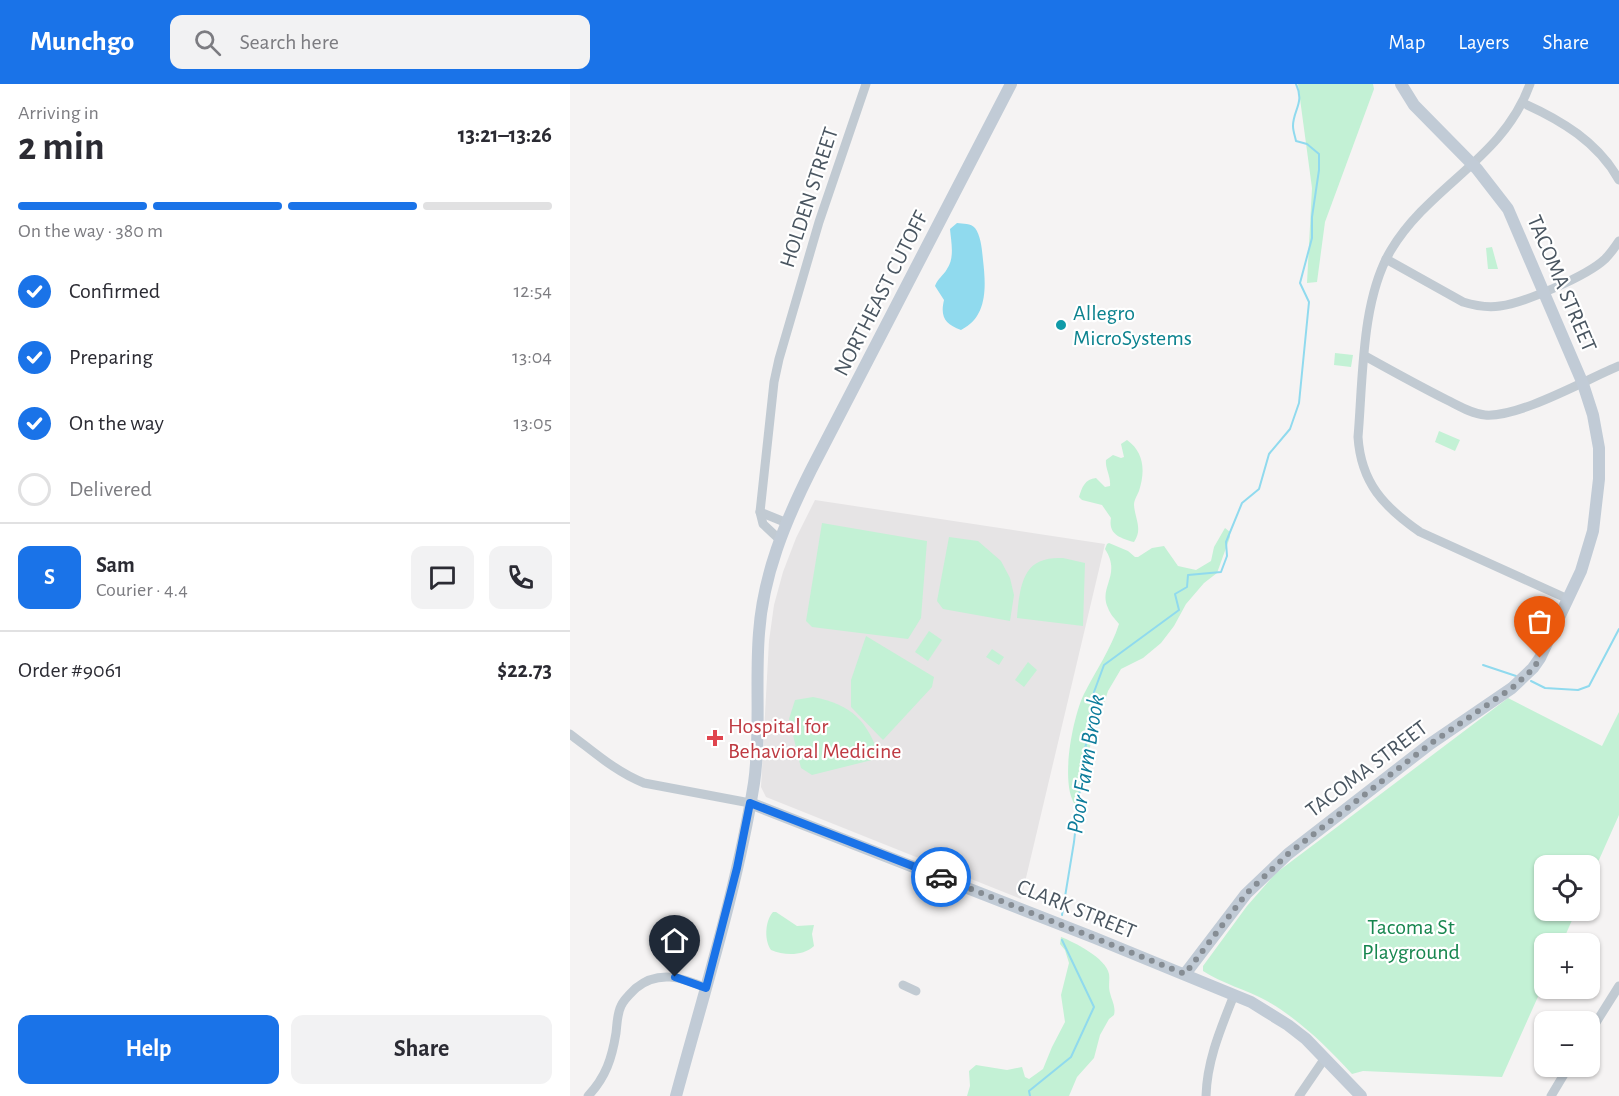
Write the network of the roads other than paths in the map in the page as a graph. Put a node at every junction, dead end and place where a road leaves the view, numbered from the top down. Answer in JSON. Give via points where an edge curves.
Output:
{"nodes":[{"id":1,"x":866,"y":84,"type":"edge"},
{"id":2,"x":1011,"y":84,"type":"edge"},
{"id":3,"x":1401,"y":84,"type":"edge"},
{"id":4,"x":1530,"y":84,"type":"edge"},
{"id":5,"x":1523,"y":103,"type":"junction"},
{"id":6,"x":1472,"y":164,"type":"junction"},
{"id":7,"x":1619,"y":180,"type":"edge"},
{"id":8,"x":1619,"y":241,"type":"edge"},
{"id":9,"x":1386,"y":259,"type":"junction"},
{"id":10,"x":1543,"y":291,"type":"junction"},
{"id":11,"x":1365,"y":356,"type":"junction"},
{"id":12,"x":1619,"y":366,"type":"edge"},
{"id":13,"x":1583,"y":384,"type":"junction"},
{"id":14,"x":760,"y":512,"type":"junction"},
{"id":15,"x":787,"y":523,"type":"junction"},
{"id":16,"x":780,"y":540,"type":"junction"},
{"id":17,"x":1568,"y":599,"type":"junction"},
{"id":18,"x":570,"y":734,"type":"edge"},
{"id":19,"x":750,"y":803,"type":"junction"},
{"id":20,"x":1185,"y":974,"type":"junction"},
{"id":21,"x":903,"y":985,"type":"dead end"},
{"id":22,"x":1619,"y":986,"type":"edge"},
{"id":23,"x":706,"y":988,"type":"junction"},
{"id":24,"x":916,"y":991,"type":"dead end"},
{"id":25,"x":1234,"y":994,"type":"junction"},
{"id":26,"x":1600,"y":1016,"type":"edge"},
{"id":27,"x":1325,"y":1058,"type":"junction"},
{"id":28,"x":1562,"y":1077,"type":"edge"},
{"id":29,"x":588,"y":1096,"type":"edge"},
{"id":30,"x":676,"y":1096,"type":"edge"},
{"id":31,"x":1206,"y":1096,"type":"edge"},
{"id":32,"x":1299,"y":1096,"type":"edge"},
{"id":33,"x":1361,"y":1096,"type":"edge"},
{"id":34,"x":1551,"y":1096,"type":"edge"}],
"edges":[{"from":1,"to":14,"type":"street","name":"HOLDEN STREET","via":[[819,222],[774,381]]},
{"from":2,"to":15,"type":"street","name":"NORTHEAST CUTOFF"},
{"from":3,"to":6,"type":"street","name":"TACOMA STREET","via":[[1414,105]]},
{"from":4,"to":5,"type":"street"},
{"from":5,"to":6,"type":"street","via":[[1503,134]]},
{"from":5,"to":7,"type":"street","via":[[1589,143]]},
{"from":6,"to":9,"type":"street","via":[[1411,222]]},
{"from":6,"to":10,"type":"street","name":"TACOMA STREET","via":[[1508,209]]},
{"from":8,"to":10,"type":"street","via":[[1591,269]]},
{"from":9,"to":10,"type":"street","via":[[1448,295],[1477,306],[1511,304]]},
{"from":9,"to":11,"type":"street","via":[[1371,300]]},
{"from":10,"to":13,"type":"street","name":"TACOMA STREET"},
{"from":11,"to":13,"type":"street","via":[[1482,415],[1507,413]]},
{"from":11,"to":17,"type":"street","via":[[1358,448],[1367,476],[1387,506],[1420,532]]},
{"from":12,"to":13,"type":"street"},
{"from":13,"to":17,"type":"street","name":"TACOMA STREET","via":[[1599,448],[1598,491],[1593,531]]},
{"from":14,"to":15,"type":"street"},
{"from":14,"to":16,"type":"street","via":[[763,524]]},
{"from":15,"to":16,"type":"street","name":"NORTHEAST CUTOFF"},
{"from":16,"to":19,"type":"street","name":"NORTHEAST CUTOFF","via":[[768,577],[759,633],[758,716]]},
{"from":17,"to":20,"type":"street","name":"TACOMA STREET","via":[[1540,658],[1527,674],[1288,854],[1246,894]]},
{"from":18,"to":19,"type":"street","via":[[633,778]]},
{"from":19,"to":20,"type":"street","name":"CLARK STREET"},
{"from":19,"to":23,"type":"street","name":"NORTHEAST CUTOFF"},
{"from":20,"to":25,"type":"street","name":"CLARK STREET"},
{"from":21,"to":24,"type":"street"},
{"from":22,"to":26,"type":"street"},
{"from":23,"to":29,"type":"street","via":[[662,976],[633,992],[620,1007],[607,1070]]},
{"from":23,"to":30,"type":"street","name":"NORTHEAST CUTOFF"},
{"from":25,"to":27,"type":"street","name":"CLARK STREET","via":[[1288,1025]]},
{"from":25,"to":31,"type":"street","via":[[1211,1054]]},
{"from":27,"to":32,"type":"street"},
{"from":27,"to":33,"type":"street","name":"CLARK STREET"},
{"from":28,"to":34,"type":"street"}]}
